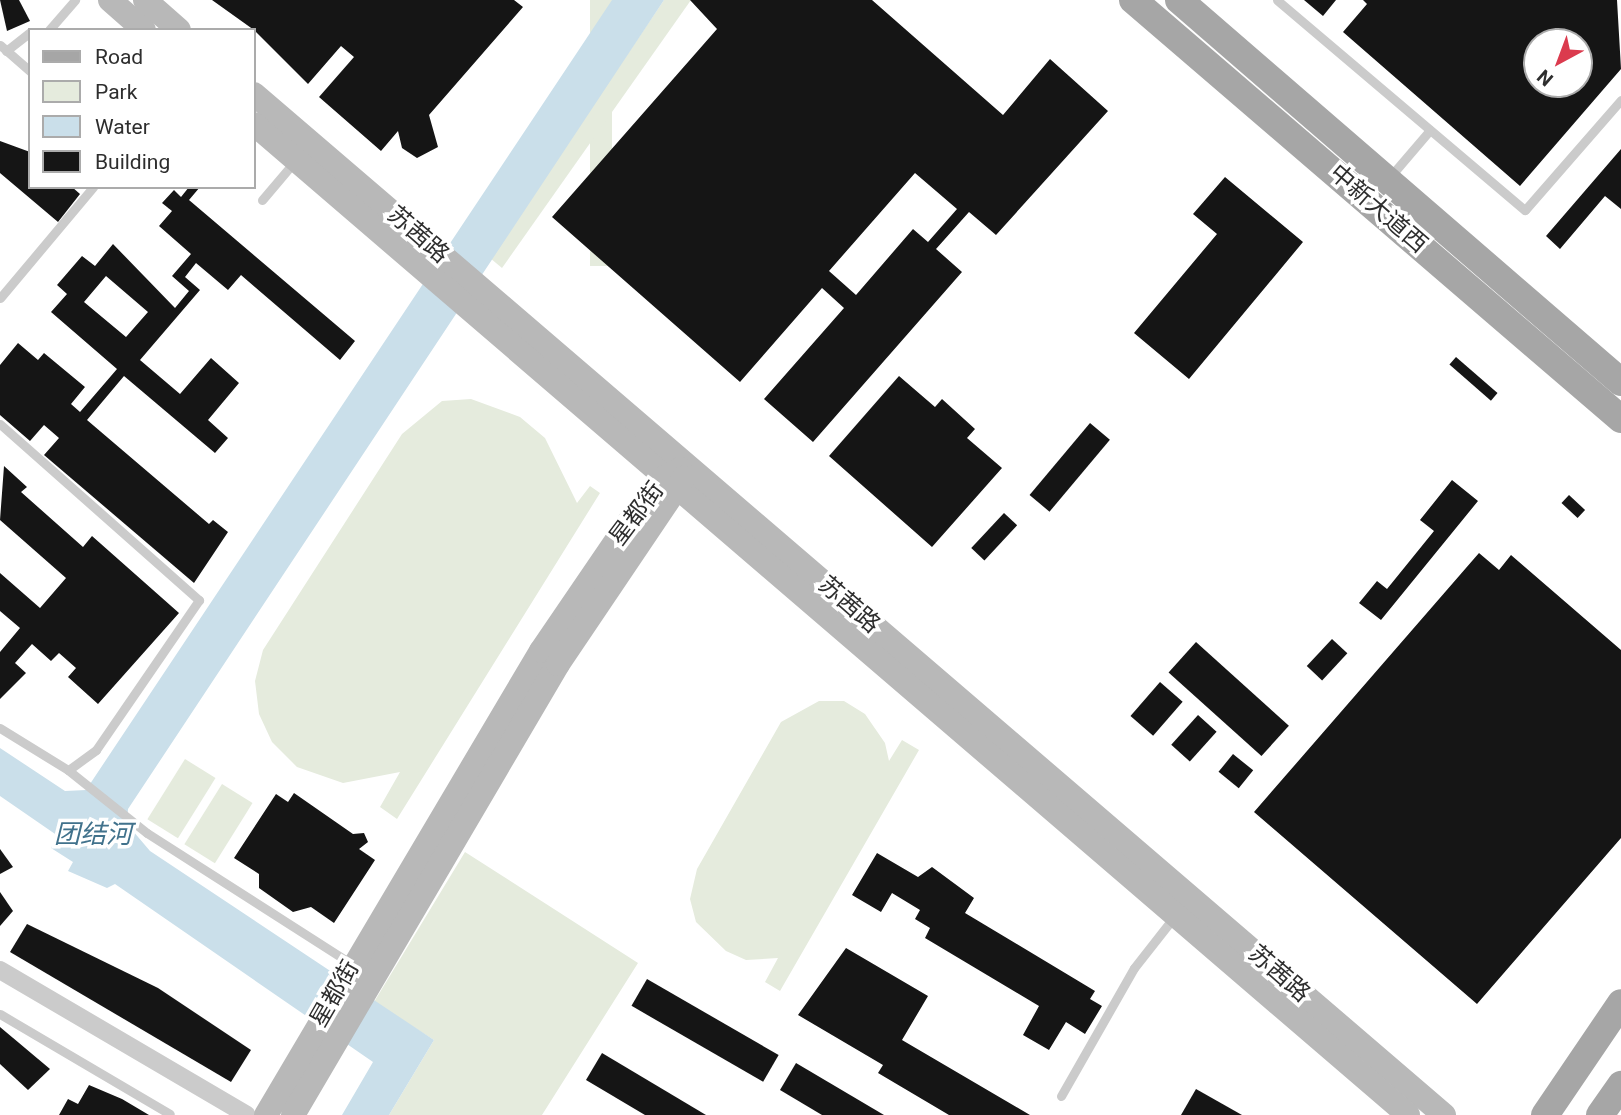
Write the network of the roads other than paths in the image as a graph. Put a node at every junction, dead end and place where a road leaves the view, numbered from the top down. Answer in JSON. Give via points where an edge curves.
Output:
{"nodes":[{"id":1,"x":75,"y":0,"type":"edge"},
{"id":2,"x":110,"y":0,"type":"edge"},
{"id":3,"x":145,"y":0,"type":"edge"},
{"id":4,"x":1133,"y":0,"type":"edge"},
{"id":5,"x":1179,"y":0,"type":"edge"},
{"id":6,"x":1277,"y":0,"type":"edge"},
{"id":7,"x":51,"y":28,"type":"edge"},
{"id":8,"x":142,"y":28,"type":"edge"},
{"id":9,"x":177,"y":28,"type":"edge"},
{"id":10,"x":28,"y":33,"type":"edge"},
{"id":11,"x":3,"y":48,"type":"edge"},
{"id":12,"x":28,"y":69,"type":"edge"},
{"id":13,"x":256,"y":96,"type":"edge"},
{"id":14,"x":1621,"y":100,"type":"edge"},
{"id":15,"x":256,"y":126,"type":"edge"},
{"id":16,"x":1430,"y":130,"type":"junction"},
{"id":17,"x":296,"y":160,"type":"junction"},
{"id":18,"x":1388,"y":179,"type":"junction"},
{"id":19,"x":91,"y":189,"type":"edge"},
{"id":20,"x":262,"y":200,"type":"dead end"},
{"id":21,"x":417,"y":249,"type":"junction"},
{"id":22,"x":0,"y":298,"type":"edge"},
{"id":23,"x":483,"y":306,"type":"junction"},
{"id":24,"x":1620,"y":380,"type":"edge"},
{"id":25,"x":1621,"y":419,"type":"edge"},
{"id":26,"x":0,"y":424,"type":"edge"},
{"id":27,"x":687,"y":466,"type":"junction"},
{"id":28,"x":673,"y":484,"type":"junction"},
{"id":29,"x":0,"y":728,"type":"edge"},
{"id":30,"x":68,"y":770,"type":"junction"},
{"id":31,"x":1176,"y":914,"type":"junction"},
{"id":32,"x":350,"y":968,"type":"junction"},
{"id":33,"x":0,"y":970,"type":"edge"},
{"id":34,"x":1621,"y":1003,"type":"edge"},
{"id":35,"x":0,"y":1014,"type":"edge"},
{"id":36,"x":1621,"y":1085,"type":"edge"},
{"id":37,"x":1061,"y":1096,"type":"dead end"},
{"id":38,"x":170,"y":1114,"type":"edge"},
{"id":39,"x":247,"y":1115,"type":"edge"},
{"id":40,"x":266,"y":1115,"type":"edge"},
{"id":41,"x":293,"y":1115,"type":"edge"},
{"id":42,"x":1408,"y":1115,"type":"edge"},
{"id":43,"x":1444,"y":1115,"type":"edge"},
{"id":44,"x":1545,"y":1115,"type":"edge"},
{"id":45,"x":1600,"y":1115,"type":"edge"}],
"edges":[{"from":1,"to":7,"type":"lane"},
{"from":2,"to":8,"type":"main road"},
{"from":3,"to":9,"type":"main road"},
{"from":4,"to":25,"type":"main road","name":"中新大道西"},
{"from":5,"to":18,"type":"main road","name":"中新大道西"},
{"from":6,"to":16,"type":"lane"},
{"from":10,"to":11,"type":"lane"},
{"from":11,"to":12,"type":"lane"},
{"from":13,"to":21,"type":"main road","name":"苏茜路"},
{"from":14,"to":16,"type":"lane","via":[[1524,209]]},
{"from":15,"to":17,"type":"main road","name":"苏茜路"},
{"from":16,"to":18,"type":"lane"},
{"from":17,"to":20,"type":"lane"},
{"from":17,"to":21,"type":"main road","name":"苏茜路"},
{"from":18,"to":24,"type":"main road","name":"中新大道西"},
{"from":19,"to":22,"type":"lane"},
{"from":21,"to":23,"type":"main road","name":"苏茜路"},
{"from":23,"to":27,"type":"main road","name":"苏茜路"},
{"from":23,"to":28,"type":"main road","name":"苏茜路"},
{"from":26,"to":30,"type":"lane","via":[[199,600],[96,750]]},
{"from":27,"to":28,"type":"main road","name":"星都街"},
{"from":27,"to":43,"type":"main road","name":"苏茜路"},
{"from":28,"to":31,"type":"main road","name":"苏茜路"},
{"from":28,"to":32,"type":"main road","name":"星都街","via":[[541,652]]},
{"from":28,"to":41,"type":"main road","name":"星都街","via":[[558,664]]},
{"from":29,"to":30,"type":"lane"},
{"from":30,"to":32,"type":"lane","via":[[135,823]]},
{"from":31,"to":37,"type":"lane","via":[[1134,968]]},
{"from":31,"to":42,"type":"main road","name":"苏茜路"},
{"from":32,"to":40,"type":"main road","name":"星都街"},
{"from":33,"to":39,"type":"street"},
{"from":34,"to":44,"type":"main road"},
{"from":35,"to":38,"type":"lane"},
{"from":36,"to":45,"type":"main road"}]}
